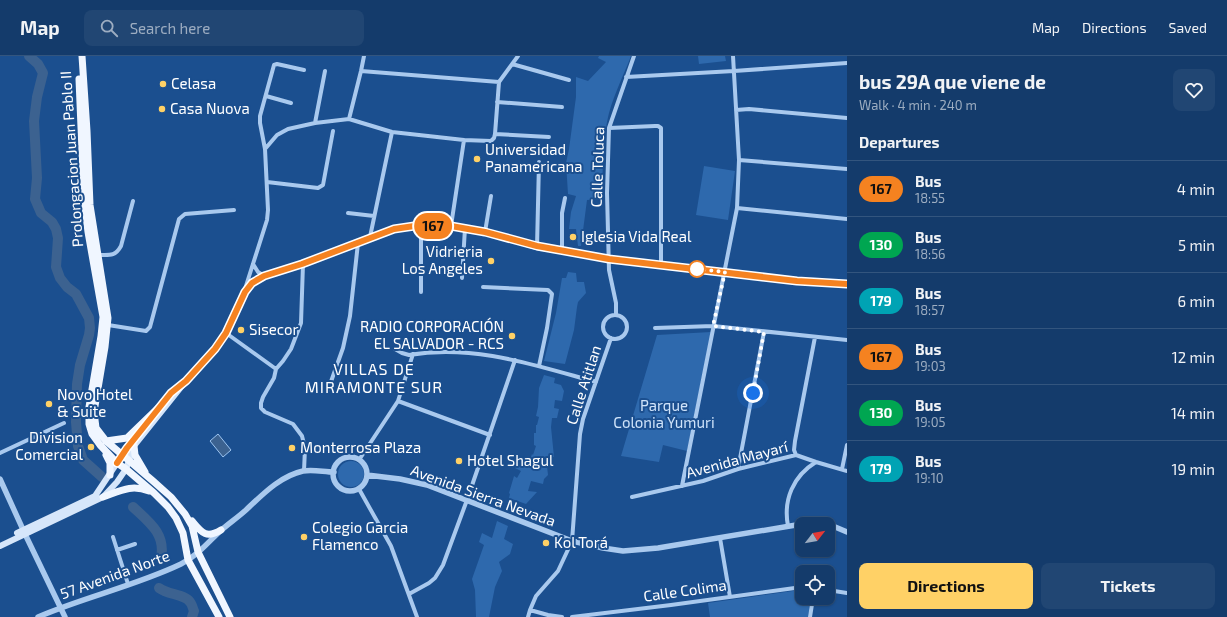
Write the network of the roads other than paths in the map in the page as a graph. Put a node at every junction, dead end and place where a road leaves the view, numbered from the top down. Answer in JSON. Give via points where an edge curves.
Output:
{"nodes":[{"id":1,"x":77,"y":56,"type":"edge"},
{"id":2,"x":82,"y":56,"type":"edge"},
{"id":3,"x":364,"y":56,"type":"edge"},
{"id":4,"x":518,"y":56,"type":"edge"},
{"id":5,"x":634,"y":56,"type":"edge"},
{"id":6,"x":733,"y":56,"type":"edge"},
{"id":7,"x":847,"y":63,"type":"edge"},
{"id":8,"x":512,"y":64,"type":"junction"},
{"id":9,"x":304,"y":70,"type":"dead end"},
{"id":10,"x":325,"y":71,"type":"dead end"},
{"id":11,"x":361,"y":71,"type":"junction"},
{"id":12,"x":734,"y":71,"type":"junction"},
{"id":13,"x":626,"y":77,"type":"junction"},
{"id":14,"x":569,"y":80,"type":"dead end"},
{"id":15,"x":499,"y":82,"type":"junction"},
{"id":16,"x":266,"y":96,"type":"junction"},
{"id":17,"x":497,"y":102,"type":"junction"},
{"id":18,"x":291,"y":103,"type":"dead end"},
{"id":19,"x":562,"y":107,"type":"dead end"},
{"id":20,"x":736,"y":110,"type":"junction"},
{"id":21,"x":847,"y":118,"type":"edge"},
{"id":22,"x":349,"y":119,"type":"junction"},
{"id":23,"x":315,"y":123,"type":"junction"},
{"id":24,"x":609,"y":128,"type":"junction"},
{"id":25,"x":333,"y":131,"type":"dead end"},
{"id":26,"x":392,"y":132,"type":"junction"},
{"id":27,"x":495,"y":136,"type":"junction"},
{"id":28,"x":549,"y":137,"type":"dead end"},
{"id":29,"x":464,"y":140,"type":"junction"},
{"id":30,"x":265,"y":149,"type":"junction"},
{"id":31,"x":739,"y":160,"type":"junction"},
{"id":32,"x":539,"y":162,"type":"dead end"},
{"id":33,"x":847,"y":169,"type":"edge"},
{"id":34,"x":267,"y":182,"type":"junction"},
{"id":35,"x":491,"y":196,"type":"dead end"},
{"id":36,"x":565,"y":198,"type":"dead end"},
{"id":37,"x":133,"y":201,"type":"dead end"},
{"id":38,"x":737,"y":208,"type":"junction"},
{"id":39,"x":234,"y":210,"type":"dead end"},
{"id":40,"x":348,"y":213,"type":"dead end"},
{"id":41,"x":374,"y":216,"type":"junction"},
{"id":42,"x":847,"y":219,"type":"edge"},
{"id":43,"x":421,"y":225,"type":"junction"},
{"id":44,"x":451,"y":226,"type":"junction"},
{"id":45,"x":465,"y":228,"type":"junction"},
{"id":46,"x":485,"y":232,"type":"junction"},
{"id":47,"x":370,"y":237,"type":"junction"},
{"id":48,"x":358,"y":243,"type":"junction"},
{"id":49,"x":537,"y":246,"type":"junction"},
{"id":50,"x":562,"y":251,"type":"junction"},
{"id":51,"x":98,"y":254,"type":"junction"},
{"id":52,"x":609,"y":259,"type":"junction"},
{"id":53,"x":253,"y":264,"type":"junction"},
{"id":54,"x":302,"y":264,"type":"junction"},
{"id":55,"x":661,"y":265,"type":"junction"},
{"id":56,"x":725,"y":272,"type":"junction"},
{"id":57,"x":264,"y":276,"type":"junction"},
{"id":58,"x":462,"y":278,"type":"dead end"},
{"id":59,"x":847,"y":284,"type":"edge"},
{"id":60,"x":483,"y":287,"type":"dead end"},
{"id":61,"x":245,"y":292,"type":"junction"},
{"id":62,"x":422,"y":292,"type":"dead end"},
{"id":63,"x":616,"y":315,"type":"junction"},
{"id":64,"x":108,"y":325,"type":"junction"},
{"id":65,"x":713,"y":326,"type":"junction"},
{"id":66,"x":655,"y":328,"type":"dead end"},
{"id":67,"x":764,"y":332,"type":"junction"},
{"id":68,"x":226,"y":333,"type":"junction"},
{"id":69,"x":815,"y":337,"type":"junction"},
{"id":70,"x":611,"y":338,"type":"junction"},
{"id":71,"x":847,"y":340,"type":"edge"},
{"id":72,"x":395,"y":349,"type":"dead end"},
{"id":73,"x":413,"y":354,"type":"junction"},
{"id":74,"x":515,"y":360,"type":"junction"},
{"id":75,"x":539,"y":366,"type":"junction"},
{"id":76,"x":276,"y":369,"type":"junction"},
{"id":77,"x":186,"y":381,"type":"junction"},
{"id":78,"x":596,"y":382,"type":"junction"},
{"id":79,"x":328,"y":390,"type":"dead end"},
{"id":80,"x":398,"y":401,"type":"junction"},
{"id":81,"x":157,"y":410,"type":"junction"},
{"id":82,"x":64,"y":423,"type":"dead end"},
{"id":83,"x":490,"y":435,"type":"junction"},
{"id":84,"x":103,"y":443,"type":"junction"},
{"id":85,"x":134,"y":446,"type":"junction"},
{"id":86,"x":847,"y":446,"type":"edge"},
{"id":87,"x":0,"y":453,"type":"edge"},
{"id":88,"x":122,"y":455,"type":"junction"},
{"id":89,"x":796,"y":455,"type":"junction"},
{"id":90,"x":359,"y":460,"type":"junction"},
{"id":91,"x":816,"y":462,"type":"junction"},
{"id":92,"x":117,"y":463,"type":"junction"},
{"id":93,"x":128,"y":465,"type":"junction"},
{"id":94,"x":738,"y":469,"type":"junction"},
{"id":95,"x":842,"y":469,"type":"junction"},
{"id":96,"x":304,"y":471,"type":"junction"},
{"id":97,"x":847,"y":471,"type":"edge"},
{"id":98,"x":334,"y":472,"type":"junction"},
{"id":99,"x":110,"y":475,"type":"junction"},
{"id":100,"x":367,"y":475,"type":"junction"},
{"id":101,"x":0,"y":478,"type":"edge"},
{"id":102,"x":153,"y":481,"type":"junction"},
{"id":103,"x":682,"y":486,"type":"junction"},
{"id":104,"x":359,"y":489,"type":"junction"},
{"id":105,"x":154,"y":493,"type":"junction"},
{"id":106,"x":103,"y":497,"type":"junction"},
{"id":107,"x":632,"y":497,"type":"dead end"},
{"id":108,"x":467,"y":500,"type":"junction"},
{"id":109,"x":185,"y":514,"type":"junction"},
{"id":110,"x":795,"y":525,"type":"edge"},
{"id":111,"x":788,"y":526,"type":"junction"},
{"id":112,"x":835,"y":527,"type":"edge"},
{"id":113,"x":221,"y":530,"type":"junction"},
{"id":114,"x":24,"y":532,"type":"junction"},
{"id":115,"x":847,"y":532,"type":"edge"},
{"id":116,"x":113,"y":537,"type":"dead end"},
{"id":117,"x":720,"y":538,"type":"junction"},
{"id":118,"x":0,"y":541,"type":"edge"},
{"id":119,"x":572,"y":541,"type":"junction"},
{"id":120,"x":134,"y":544,"type":"dead end"},
{"id":121,"x":0,"y":546,"type":"edge"},
{"id":122,"x":117,"y":550,"type":"junction"},
{"id":123,"x":198,"y":552,"type":"junction"},
{"id":124,"x":188,"y":560,"type":"junction"},
{"id":125,"x":128,"y":584,"type":"junction"},
{"id":126,"x":795,"y":587,"type":"edge"},
{"id":127,"x":835,"y":591,"type":"edge"},
{"id":128,"x":847,"y":593,"type":"edge"},
{"id":129,"x":409,"y":594,"type":"junction"},
{"id":130,"x":730,"y":597,"type":"junction"},
{"id":131,"x":812,"y":605,"type":"edge"},
{"id":132,"x":60,"y":607,"type":"junction"},
{"id":133,"x":530,"y":610,"type":"junction"},
{"id":134,"x":38,"y":617,"type":"edge"},
{"id":135,"x":65,"y":617,"type":"edge"},
{"id":136,"x":219,"y":617,"type":"edge"},
{"id":137,"x":230,"y":617,"type":"edge"},
{"id":138,"x":417,"y":617,"type":"edge"},
{"id":139,"x":528,"y":617,"type":"edge"},
{"id":140,"x":562,"y":617,"type":"edge"},
{"id":141,"x":572,"y":617,"type":"edge"},
{"id":142,"x":810,"y":617,"type":"edge"}],
"edges":[{"from":1,"to":84,"type":"main road","name":"Prolongacion Juan Pablo II","via":[[84,199],[102,310],[101,336],[88,416],[92,434]]},
{"from":2,"to":51,"type":"main road","name":"Prolongacion Juan Pablo II","via":[[88,188]]},
{"from":3,"to":11,"type":"street"},
{"from":4,"to":8,"type":"street"},
{"from":5,"to":13,"type":"street","name":"Calle Toluca"},
{"from":6,"to":12,"type":"street"},
{"from":7,"to":12,"type":"street"},
{"from":8,"to":14,"type":"street"},
{"from":8,"to":15,"type":"street"},
{"from":9,"to":16,"type":"street","via":[[274,65]]},
{"from":10,"to":23,"type":"street"},
{"from":11,"to":15,"type":"street"},
{"from":11,"to":22,"type":"street"},
{"from":12,"to":13,"type":"street"},
{"from":12,"to":20,"type":"street"},
{"from":13,"to":24,"type":"street","name":"Calle Toluca"},
{"from":15,"to":17,"type":"street"},
{"from":16,"to":18,"type":"street"},
{"from":16,"to":30,"type":"street","via":[[259,120]]},
{"from":17,"to":19,"type":"street"},
{"from":17,"to":27,"type":"street"},
{"from":20,"to":21,"type":"street"},
{"from":20,"to":31,"type":"street"},
{"from":22,"to":23,"type":"street"},
{"from":22,"to":26,"type":"street"},
{"from":23,"to":30,"type":"street","via":[[282,131]]},
{"from":24,"to":52,"type":"street","name":"Calle Toluca"},
{"from":24,"to":55,"type":"street","via":[[661,128]]},
{"from":25,"to":34,"type":"street","via":[[321,187]]},
{"from":26,"to":29,"type":"street"},
{"from":26,"to":41,"type":"street"},
{"from":27,"to":28,"type":"street"},
{"from":27,"to":29,"type":"street","via":[[491,140]]},
{"from":29,"to":44,"type":"street"},
{"from":30,"to":34,"type":"street"},
{"from":31,"to":33,"type":"street"},
{"from":31,"to":38,"type":"street"},
{"from":32,"to":49,"type":"street"},
{"from":34,"to":53,"type":"street","via":[[267,220]]},
{"from":35,"to":46,"type":"street"},
{"from":36,"to":50,"type":"street","via":[[562,213]]},
{"from":37,"to":51,"type":"street","via":[[118,252],[112,255]]},
{"from":38,"to":42,"type":"street"},
{"from":38,"to":56,"type":"street"},
{"from":39,"to":64,"type":"street","via":[[181,216],[150,327],[146,331]]},
{"from":40,"to":41,"type":"street"},
{"from":41,"to":47,"type":"street"},
{"from":43,"to":44,"type":"main road"},
{"from":43,"to":47,"type":"main road","via":[[394,229]]},
{"from":43,"to":62,"type":"street"},
{"from":44,"to":45,"type":"main road"},
{"from":45,"to":46,"type":"main road"},
{"from":45,"to":58,"type":"street"},
{"from":46,"to":49,"type":"main road"},
{"from":47,"to":48,"type":"main road"},
{"from":48,"to":54,"type":"main road"},
{"from":48,"to":79,"type":"street","via":[[344,348]]},
{"from":49,"to":50,"type":"main road"},
{"from":50,"to":52,"type":"main road"},
{"from":51,"to":64,"type":"main road","name":"Prolongacion Juan Pablo II","via":[[108,310]]},
{"from":52,"to":55,"type":"main road"},
{"from":52,"to":63,"type":"street","name":"Calle Toluca"},
{"from":53,"to":57,"type":"street"},
{"from":53,"to":61,"type":"street"},
{"from":54,"to":57,"type":"main road"},
{"from":54,"to":76,"type":"street","via":[[301,323],[291,349]]},
{"from":55,"to":56,"type":"main road"},
{"from":56,"to":59,"type":"main road"},
{"from":56,"to":65,"type":"street"},
{"from":57,"to":61,"type":"main road","via":[[252,283]]},
{"from":60,"to":75,"type":"street","via":[[550,291],[552,294]]},
{"from":61,"to":68,"type":"main road"},
{"from":63,"to":70,"type":"street","via":[[608,317],[604,323],[604,331]]},
{"from":63,"to":70,"type":"street","via":[[625,321],[627,328],[622,337]]},
{"from":64,"to":84,"type":"main road","name":"Prolongacion Juan Pablo II","via":[[94,412],[96,428]]},
{"from":65,"to":66,"type":"street"},
{"from":65,"to":67,"type":"street"},
{"from":65,"to":103,"type":"street"},
{"from":67,"to":69,"type":"street"},
{"from":67,"to":94,"type":"street"},
{"from":68,"to":76,"type":"street"},
{"from":68,"to":77,"type":"main road"},
{"from":69,"to":71,"type":"street"},
{"from":69,"to":89,"type":"street","via":[[794,448]]},
{"from":70,"to":78,"type":"street","name":"Calle Atitlan"},
{"from":72,"to":73,"type":"street"},
{"from":73,"to":74,"type":"street","via":[[469,352]]},
{"from":73,"to":80,"type":"street"},
{"from":74,"to":75,"type":"street"},
{"from":74,"to":83,"type":"street"},
{"from":75,"to":78,"type":"street"},
{"from":76,"to":96,"type":"street","via":[[263,397],[261,408],[297,428],[304,442]]},
{"from":77,"to":81,"type":"main road","via":[[171,393]]},
{"from":77,"to":85,"type":"main road"},
{"from":78,"to":119,"type":"street","name":"Calle Atitlan","via":[[580,434]]},
{"from":80,"to":83,"type":"street"},
{"from":80,"to":90,"type":"street"},
{"from":81,"to":84,"type":"main road","via":[[127,438]]},
{"from":81,"to":88,"type":"main road"},
{"from":82,"to":87,"type":"street"},
{"from":83,"to":108,"type":"street"},
{"from":84,"to":88,"type":"main road","name":"Prolongacion Juan Pablo II"},
{"from":84,"to":92,"type":"main road","name":"Prolongacion Juan Pablo II"},
{"from":84,"to":99,"type":"main road","via":[[110,463]]},
{"from":85,"to":93,"type":"main road"},
{"from":85,"to":102,"type":"main road","via":[[135,455]]},
{"from":86,"to":95,"type":"street"},
{"from":88,"to":92,"type":"main road"},
{"from":88,"to":93,"type":"main road","name":"Prolongacion Juan Pablo II"},
{"from":89,"to":91,"type":"street","name":"Avenida Mayarí"},
{"from":89,"to":94,"type":"street","name":"Avenida Mayarí"},
{"from":90,"to":98,"type":"street","via":[[346,458],[338,464]]},
{"from":90,"to":100,"type":"street","via":[[364,465]]},
{"from":91,"to":95,"type":"street","name":"Avenida Mayarí"},
{"from":91,"to":111,"type":"street","via":[[802,473],[791,491],[787,506]]},
{"from":92,"to":93,"type":"main road","name":"Prolongacion Juan Pablo II"},
{"from":92,"to":99,"type":"main road"},
{"from":93,"to":102,"type":"main road"},
{"from":93,"to":105,"type":"main road"},
{"from":93,"to":106,"type":"main road"},
{"from":94,"to":103,"type":"street","name":"Avenida Mayarí"},
{"from":95,"to":97,"type":"street","name":"Avenida Mayarí"},
{"from":96,"to":98,"type":"street"},
{"from":96,"to":113,"type":"street","via":[[271,486]]},
{"from":98,"to":104,"type":"street","via":[[335,481],[341,488],[350,491]]},
{"from":99,"to":114,"type":"main road","via":[[95,496]]},
{"from":100,"to":104,"type":"street","via":[[365,483]]},
{"from":100,"to":108,"type":"street","name":"Avenida Sierra Nevada","via":[[413,482]]},
{"from":101,"to":114,"type":"street"},
{"from":102,"to":109,"type":"main road"},
{"from":103,"to":107,"type":"street","name":"Avenida Mayarí"},
{"from":104,"to":129,"type":"street","via":[[391,546]]},
{"from":105,"to":106,"type":"main road","via":[[142,488],[130,488]]},
{"from":105,"to":124,"type":"main road","via":[[168,507],[180,525]]},
{"from":106,"to":114,"type":"main road"},
{"from":108,"to":119,"type":"street","name":"Avenida Sierra Nevada"},
{"from":108,"to":129,"type":"street","via":[[443,565],[429,583]]},
{"from":109,"to":113,"type":"main road","via":[[207,535]]},
{"from":109,"to":123,"type":"main road","via":[[192,526]]},
{"from":110,"to":111,"type":"street","name":"Avenida Sierra Nevada"},
{"from":111,"to":117,"type":"street","name":"Avenida Sierra Nevada"},
{"from":112,"to":115,"type":"street","name":"Avenida Sierra Nevada"},
{"from":113,"to":123,"type":"street"},
{"from":114,"to":118,"type":"main road"},
{"from":114,"to":121,"type":"main road"},
{"from":114,"to":132,"type":"street"},
{"from":116,"to":122,"type":"street"},
{"from":117,"to":119,"type":"street","name":"Avenida Sierra Nevada","via":[[628,551]]},
{"from":117,"to":130,"type":"street"},
{"from":119,"to":133,"type":"street","name":"Calle Atitlan","via":[[558,571],[537,594]]},
{"from":120,"to":122,"type":"street"},
{"from":122,"to":125,"type":"street"},
{"from":123,"to":124,"type":"street","name":"57 Avenida Norte"},
{"from":123,"to":137,"type":"main road"},
{"from":124,"to":125,"type":"street","name":"57 Avenida Norte"},
{"from":124,"to":136,"type":"main road"},
{"from":125,"to":132,"type":"street","name":"57 Avenida Norte"},
{"from":126,"to":130,"type":"street","name":"Calle Colima"},
{"from":127,"to":128,"type":"street"},
{"from":129,"to":138,"type":"street"},
{"from":130,"to":141,"type":"street","name":"Calle Colima"},
{"from":131,"to":142,"type":"street"},
{"from":132,"to":134,"type":"street","name":"57 Avenida Norte"},
{"from":132,"to":135,"type":"street"},
{"from":133,"to":139,"type":"street","name":"Calle Atitlan"},
{"from":133,"to":140,"type":"street"}]}
